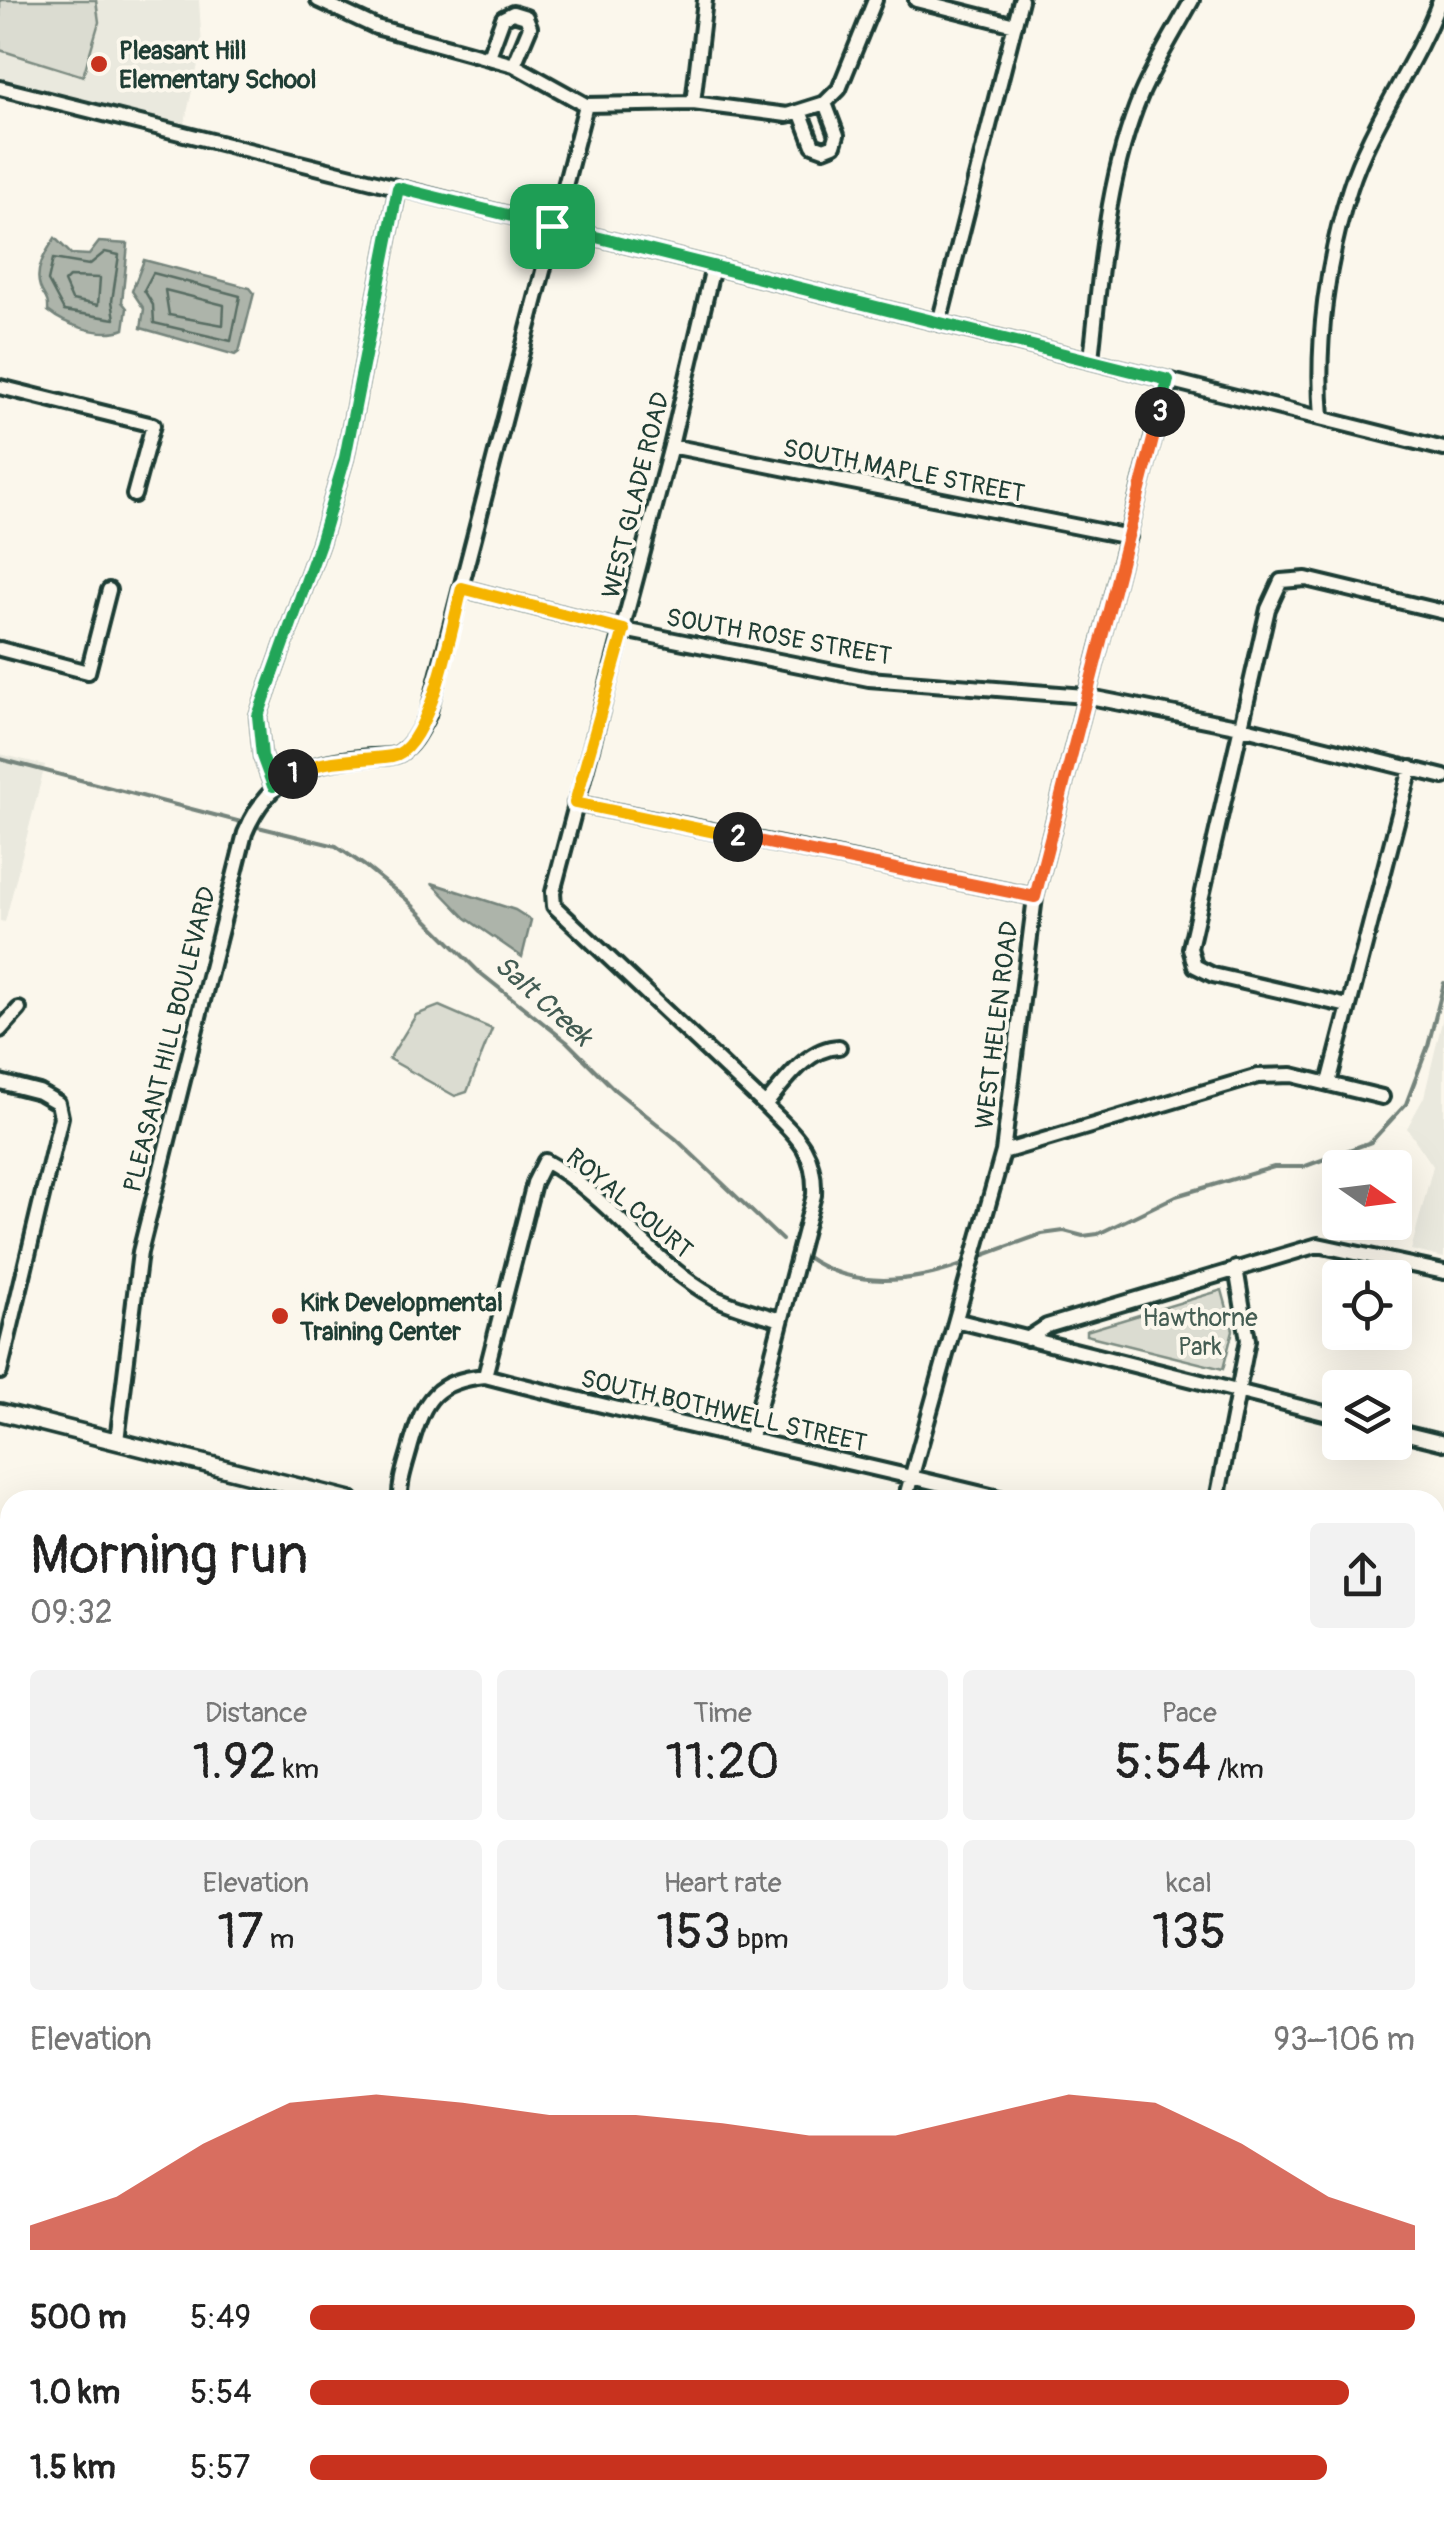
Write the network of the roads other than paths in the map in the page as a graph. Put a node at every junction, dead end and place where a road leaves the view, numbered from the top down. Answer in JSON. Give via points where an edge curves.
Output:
{"nodes":[{"id":1,"x":318,"y":0,"type":"edge"},
{"id":2,"x":705,"y":0,"type":"edge"},
{"id":3,"x":875,"y":0,"type":"edge"},
{"id":4,"x":916,"y":0,"type":"edge"},
{"id":5,"x":1021,"y":0,"type":"edge"},
{"id":6,"x":1192,"y":0,"type":"edge"},
{"id":7,"x":1440,"y":0,"type":"edge"},
{"id":8,"x":1015,"y":25,"type":"junction"},
{"id":9,"x":490,"y":56,"type":"junction"},
{"id":10,"x":514,"y":65,"type":"junction"},
{"id":11,"x":0,"y":89,"type":"edge"},
{"id":12,"x":825,"y":103,"type":"junction"},
{"id":13,"x":693,"y":104,"type":"junction"},
{"id":14,"x":586,"y":105,"type":"junction"},
{"id":15,"x":800,"y":111,"type":"junction"},
{"id":16,"x":398,"y":188,"type":"junction"},
{"id":17,"x":552,"y":226,"type":"junction"},
{"id":18,"x":713,"y":267,"type":"junction"},
{"id":19,"x":939,"y":322,"type":"junction"},
{"id":20,"x":1090,"y":359,"type":"junction"},
{"id":21,"x":1168,"y":380,"type":"junction"},
{"id":22,"x":0,"y":387,"type":"edge"},
{"id":23,"x":1322,"y":417,"type":"junction"},
{"id":24,"x":671,"y":446,"type":"junction"},
{"id":25,"x":1444,"y":449,"type":"edge"},
{"id":26,"x":134,"y":495,"type":"dead end"},
{"id":27,"x":1129,"y":537,"type":"junction"},
{"id":28,"x":462,"y":588,"type":"junction"},
{"id":29,"x":109,"y":590,"type":"dead end"},
{"id":30,"x":1444,"y":612,"type":"edge"},
{"id":31,"x":624,"y":630,"type":"junction"},
{"id":32,"x":0,"y":649,"type":"edge"},
{"id":33,"x":1085,"y":696,"type":"junction"},
{"id":34,"x":1241,"y":727,"type":"junction"},
{"id":35,"x":1410,"y":768,"type":"junction"},
{"id":36,"x":1444,"y":777,"type":"edge"},
{"id":37,"x":273,"y":786,"type":"junction"},
{"id":38,"x":575,"y":803,"type":"junction"},
{"id":39,"x":1035,"y":897,"type":"junction"},
{"id":40,"x":1348,"y":1006,"type":"junction"},
{"id":41,"x":19,"y":1009,"type":"dead end"},
{"id":42,"x":0,"y":1030,"type":"edge"},
{"id":43,"x":839,"y":1047,"type":"dead end"},
{"id":44,"x":0,"y":1082,"type":"edge"},
{"id":45,"x":1329,"y":1083,"type":"junction"},
{"id":46,"x":1382,"y":1096,"type":"dead end"},
{"id":47,"x":765,"y":1104,"type":"junction"},
{"id":48,"x":1003,"y":1152,"type":"junction"},
{"id":49,"x":1236,"y":1268,"type":"junction"},
{"id":50,"x":1444,"y":1272,"type":"edge"},
{"id":51,"x":781,"y":1320,"type":"junction"},
{"id":52,"x":959,"y":1322,"type":"junction"},
{"id":53,"x":1027,"y":1339,"type":"junction"},
{"id":54,"x":0,"y":1372,"type":"edge"},
{"id":55,"x":485,"y":1376,"type":"junction"},
{"id":56,"x":1236,"y":1392,"type":"junction"},
{"id":57,"x":0,"y":1412,"type":"edge"},
{"id":58,"x":1322,"y":1413,"type":"edge"},
{"id":59,"x":1412,"y":1435,"type":"edge"},
{"id":60,"x":751,"y":1438,"type":"junction"},
{"id":61,"x":118,"y":1441,"type":"junction"},
{"id":62,"x":1444,"y":1443,"type":"edge"},
{"id":63,"x":912,"y":1477,"type":"junction"},
{"id":64,"x":311,"y":1490,"type":"edge"},
{"id":65,"x":400,"y":1490,"type":"edge"},
{"id":66,"x":909,"y":1490,"type":"edge"},
{"id":67,"x":966,"y":1490,"type":"edge"},
{"id":68,"x":1219,"y":1490,"type":"edge"}],
"edges":[{"from":1,"to":9,"type":"street","via":[[376,27]]},
{"from":2,"to":13,"type":"street"},
{"from":3,"to":12,"type":"street","via":[[839,89]]},
{"from":4,"to":8,"type":"street"},
{"from":5,"to":8,"type":"street"},
{"from":6,"to":20,"type":"street","via":[[1142,94],[1122,152],[1109,201]]},
{"from":7,"to":23,"type":"street","via":[[1350,187],[1331,272],[1319,376]]},
{"from":8,"to":19,"type":"street"},
{"from":9,"to":10,"type":"street"},
{"from":9,"to":10,"type":"street","via":[[503,18],[526,18],[530,28]]},
{"from":10,"to":14,"type":"street"},
{"from":11,"to":16,"type":"street"},
{"from":12,"to":15,"type":"street"},
{"from":12,"to":15,"type":"street","via":[[837,135],[834,145],[814,144]]},
{"from":13,"to":14,"type":"street"},
{"from":13,"to":15,"type":"street"},
{"from":14,"to":17,"type":"street"},
{"from":16,"to":17,"type":"street"},
{"from":16,"to":37,"type":"street","via":[[345,458],[258,716]]},
{"from":17,"to":18,"type":"street"},
{"from":17,"to":28,"type":"street"},
{"from":18,"to":19,"type":"street"},
{"from":18,"to":24,"type":"street","name":"WEST GLADE ROAD"},
{"from":19,"to":20,"type":"street"},
{"from":20,"to":21,"type":"street"},
{"from":21,"to":23,"type":"street"},
{"from":21,"to":27,"type":"street","name":"WEST HELEN ROAD"},
{"from":22,"to":26,"type":"street","via":[[153,425]]},
{"from":23,"to":25,"type":"street"},
{"from":24,"to":27,"type":"street","name":"SOUTH MAPLE STREET"},
{"from":24,"to":31,"type":"street","name":"WEST GLADE ROAD"},
{"from":27,"to":33,"type":"street","name":"WEST HELEN ROAD"},
{"from":28,"to":31,"type":"street","name":"SOUTH ROSE STREET"},
{"from":28,"to":37,"type":"street","via":[[428,715],[401,762],[312,765]]},
{"from":29,"to":32,"type":"street","via":[[88,672]]},
{"from":30,"to":34,"type":"street","via":[[1306,579],[1282,582],[1268,609]]},
{"from":31,"to":33,"type":"street","name":"SOUTH ROSE STREET","via":[[870,680]]},
{"from":31,"to":38,"type":"street","name":"WEST GLADE ROAD"},
{"from":33,"to":34,"type":"street","name":"SOUTH ROSE STREET"},
{"from":33,"to":39,"type":"street","name":"WEST HELEN ROAD"},
{"from":34,"to":35,"type":"street","name":"SOUTH ROSE STREET"},
{"from":34,"to":40,"type":"street","via":[[1190,948],[1196,966]]},
{"from":35,"to":36,"type":"street","name":"SOUTH ROSE STREET"},
{"from":35,"to":40,"type":"street"},
{"from":37,"to":61,"type":"street","name":"PLEASANT HILL BOULEVARD","via":[[245,834],[150,1206],[135,1278]]},
{"from":38,"to":39,"type":"street"},
{"from":38,"to":47,"type":"street","name":"WEST GLADE ROAD","via":[[554,906]]},
{"from":39,"to":48,"type":"street","name":"WEST HELEN ROAD"},
{"from":40,"to":45,"type":"street"},
{"from":41,"to":42,"type":"street"},
{"from":43,"to":47,"type":"street","via":[[824,1047],[799,1066]]},
{"from":44,"to":54,"type":"street","via":[[40,1092],[58,1103],[60,1118]]},
{"from":45,"to":46,"type":"street"},
{"from":45,"to":48,"type":"street","via":[[1258,1076]]},
{"from":47,"to":51,"type":"street","via":[[815,1166],[814,1194]]},
{"from":48,"to":52,"type":"street","name":"WEST HELEN ROAD"},
{"from":49,"to":50,"type":"street","via":[[1318,1245]]},
{"from":49,"to":53,"type":"street","via":[[1047,1326]]},
{"from":49,"to":56,"type":"street","via":[[1249,1325]]},
{"from":51,"to":55,"type":"street","name":"ROYAL COURT","via":[[716,1298],[683,1277],[570,1175],[545,1161]]},
{"from":51,"to":60,"type":"street"},
{"from":52,"to":53,"type":"street"},
{"from":52,"to":63,"type":"street","name":"WEST HELEN ROAD"},
{"from":53,"to":56,"type":"street"},
{"from":55,"to":60,"type":"street","name":"SOUTH BOTHWELL STREET","via":[[684,1428]]},
{"from":55,"to":65,"type":"street","via":[[456,1379],[434,1393],[420,1414]]},
{"from":56,"to":58,"type":"street"},
{"from":56,"to":68,"type":"street"},
{"from":57,"to":61,"type":"main road"},
{"from":59,"to":62,"type":"street"},
{"from":60,"to":63,"type":"street","name":"SOUTH BOTHWELL STREET"},
{"from":61,"to":64,"type":"main road"},
{"from":63,"to":66,"type":"street","name":"WEST HELEN ROAD"},
{"from":63,"to":67,"type":"street","name":"SOUTH BOTHWELL STREET"}]}
